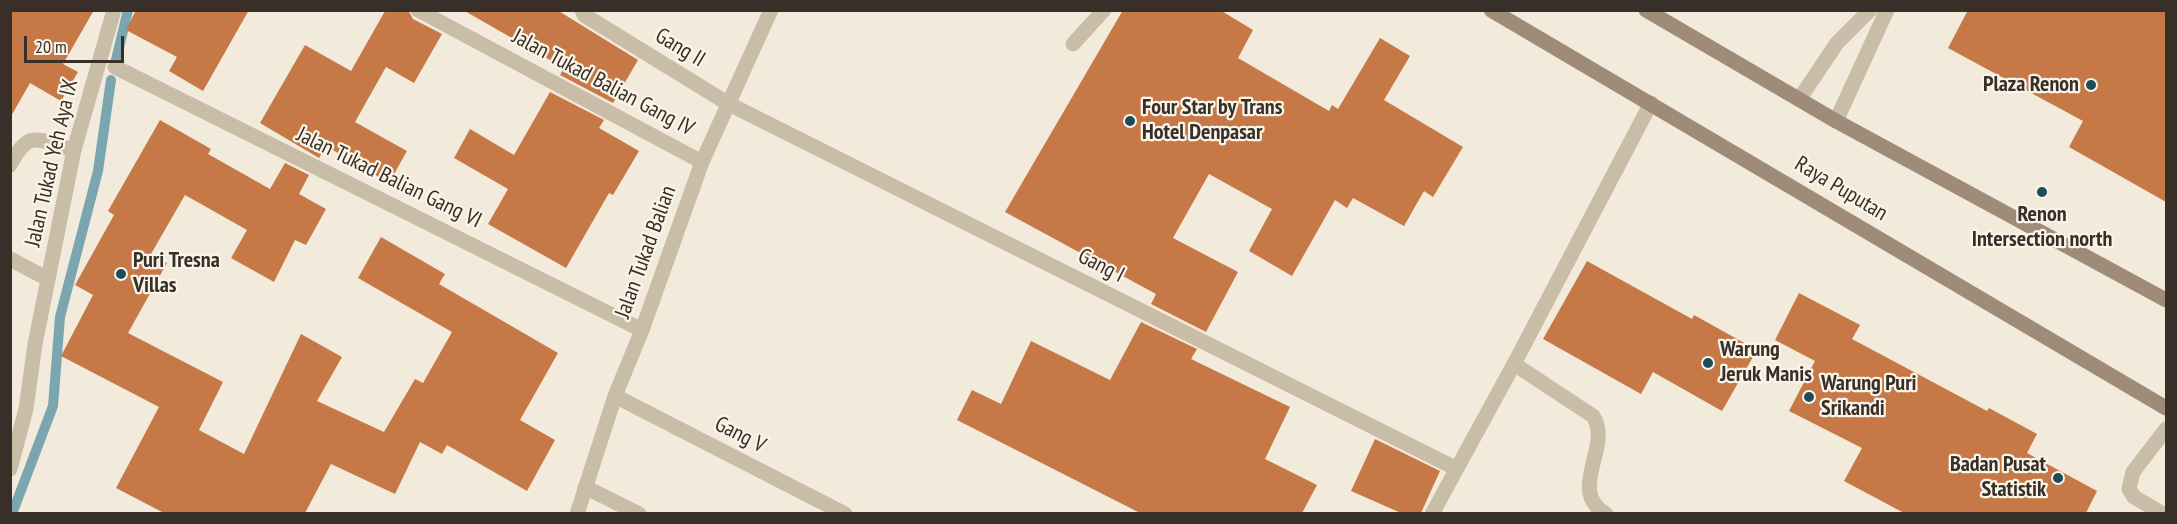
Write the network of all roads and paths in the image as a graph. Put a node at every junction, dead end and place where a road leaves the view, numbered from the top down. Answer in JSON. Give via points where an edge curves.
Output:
{"nodes":[{"id":1,"x":114,"y":10,"type":"edge"},
{"id":2,"x":418,"y":10,"type":"edge"},
{"id":3,"x":582,"y":10,"type":"edge"},
{"id":4,"x":771,"y":10,"type":"edge"},
{"id":5,"x":1104,"y":10,"type":"edge"},
{"id":6,"x":1491,"y":10,"type":"edge"},
{"id":7,"x":1646,"y":10,"type":"edge"},
{"id":8,"x":1870,"y":10,"type":"edge"},
{"id":9,"x":1887,"y":10,"type":"edge"},
{"id":10,"x":1073,"y":44,"type":"dead end"},
{"id":11,"x":115,"y":67,"type":"dead end"},
{"id":12,"x":1800,"y":98,"type":"junction"},
{"id":13,"x":727,"y":103,"type":"junction"},
{"id":14,"x":1651,"y":103,"type":"junction"},
{"id":15,"x":1836,"y":120,"type":"junction"},
{"id":16,"x":74,"y":150,"type":"junction"},
{"id":17,"x":702,"y":162,"type":"junction"},
{"id":18,"x":10,"y":165,"type":"edge"},
{"id":19,"x":10,"y":259,"type":"edge"},
{"id":20,"x":48,"y":279,"type":"junction"},
{"id":21,"x":2166,"y":300,"type":"edge"},
{"id":22,"x":642,"y":330,"type":"junction"},
{"id":23,"x":1514,"y":363,"type":"junction"},
{"id":24,"x":615,"y":396,"type":"junction"},
{"id":25,"x":2166,"y":408,"type":"edge"},
{"id":26,"x":2166,"y":429,"type":"edge"},
{"id":27,"x":1455,"y":468,"type":"junction"},
{"id":28,"x":10,"y":469,"type":"edge"},
{"id":29,"x":585,"y":487,"type":"junction"},
{"id":30,"x":577,"y":513,"type":"edge"},
{"id":31,"x":639,"y":513,"type":"edge"},
{"id":32,"x":845,"y":513,"type":"edge"},
{"id":33,"x":1432,"y":513,"type":"edge"},
{"id":34,"x":1606,"y":513,"type":"edge"},
{"id":35,"x":2163,"y":513,"type":"edge"}],
"edges":[{"from":1,"to":16,"type":"street","name":"Jalan Tukad Yeh Aya IX"},
{"from":2,"to":17,"type":"street","name":"Jalan Tukad Balian Gang IV"},
{"from":3,"to":13,"type":"street","name":"Gang II","via":[[584,15]]},
{"from":4,"to":13,"type":"street","name":"Jalan Tukad Balian"},
{"from":5,"to":10,"type":"street"},
{"from":6,"to":14,"type":"main road","name":"Raya Puputan"},
{"from":7,"to":12,"type":"main road"},
{"from":8,"to":12,"type":"street","via":[[1837,43]]},
{"from":9,"to":15,"type":"street"},
{"from":11,"to":22,"type":"street","name":"Jalan Tukad Balian Gang VI"},
{"from":12,"to":15,"type":"main road"},
{"from":13,"to":17,"type":"street","name":"Jalan Tukad Balian"},
{"from":13,"to":27,"type":"street","name":"Gang I"},
{"from":14,"to":23,"type":"street"},
{"from":14,"to":25,"type":"main road","name":"Raya Puputan"},
{"from":15,"to":21,"type":"main road"},
{"from":16,"to":18,"type":"street","via":[[32,139],[24,142]]},
{"from":16,"to":20,"type":"street","name":"Jalan Tukad Yeh Aya IX"},
{"from":17,"to":22,"type":"street","name":"Jalan Tukad Balian"},
{"from":19,"to":20,"type":"street"},
{"from":20,"to":28,"type":"street","name":"Jalan Tukad Yeh Aya IX","via":[[26,409]]},
{"from":22,"to":24,"type":"street","name":"Jalan Tukad Balian"},
{"from":23,"to":27,"type":"street"},
{"from":23,"to":34,"type":"street","via":[[1598,423],[1600,433],[1588,486],[1589,497]]},
{"from":24,"to":29,"type":"street","name":"Jalan Tukad Balian"},
{"from":24,"to":32,"type":"street","name":"Gang V"},
{"from":26,"to":35,"type":"street","via":[[2133,472],[2129,489],[2134,497]]},
{"from":27,"to":33,"type":"street"},
{"from":29,"to":30,"type":"street","name":"Jalan Tukad Balian"},
{"from":29,"to":31,"type":"street"}]}
